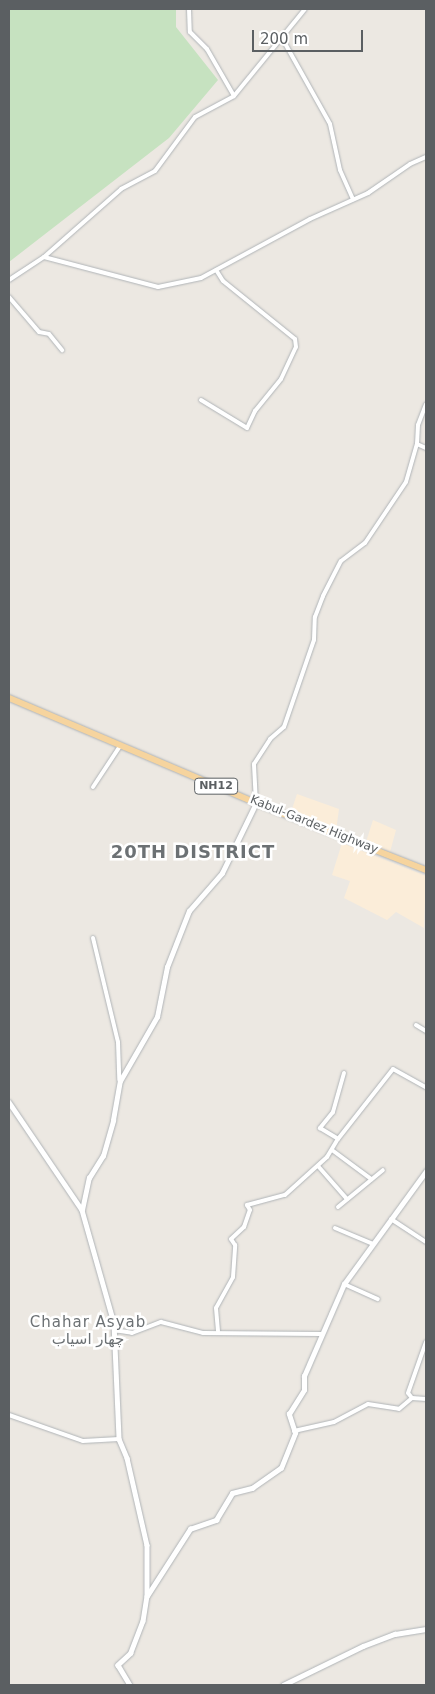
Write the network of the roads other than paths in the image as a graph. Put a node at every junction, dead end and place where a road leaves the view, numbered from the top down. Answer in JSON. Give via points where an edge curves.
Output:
{"nodes":[{"id":1,"x":188,"y":9,"type":"edge"},
{"id":2,"x":305,"y":9,"type":"edge"},
{"id":3,"x":282,"y":38,"type":"junction"},
{"id":4,"x":234,"y":96,"type":"junction"},
{"id":5,"x":426,"y":157,"type":"edge"},
{"id":6,"x":353,"y":199,"type":"junction"},
{"id":7,"x":44,"y":257,"type":"junction"},
{"id":8,"x":216,"y":270,"type":"junction"},
{"id":9,"x":9,"y":280,"type":"edge"},
{"id":10,"x":9,"y":297,"type":"edge"},
{"id":11,"x":62,"y":350,"type":"dead end"},
{"id":12,"x":201,"y":400,"type":"dead end"},
{"id":13,"x":426,"y":404,"type":"edge"},
{"id":14,"x":417,"y":444,"type":"junction"},
{"id":15,"x":426,"y":448,"type":"edge"},
{"id":16,"x":9,"y":698,"type":"edge"},
{"id":17,"x":120,"y":746,"type":"junction"},
{"id":18,"x":93,"y":787,"type":"dead end"},
{"id":19,"x":256,"y":803,"type":"junction"},
{"id":20,"x":426,"y":870,"type":"edge"},
{"id":21,"x":93,"y":938,"type":"dead end"},
{"id":22,"x":416,"y":1025,"type":"dead end"},
{"id":23,"x":426,"y":1031,"type":"edge"},
{"id":24,"x":344,"y":1073,"type":"dead end"},
{"id":25,"x":120,"y":1081,"type":"junction"},
{"id":26,"x":426,"y":1087,"type":"edge"},
{"id":27,"x":9,"y":1102,"type":"edge"},
{"id":28,"x":338,"y":1139,"type":"junction"},
{"id":29,"x":332,"y":1150,"type":"junction"},
{"id":30,"x":318,"y":1166,"type":"junction"},
{"id":31,"x":383,"y":1170,"type":"dead end"},
{"id":32,"x":426,"y":1171,"type":"edge"},
{"id":33,"x":371,"y":1179,"type":"junction"},
{"id":34,"x":347,"y":1199,"type":"junction"},
{"id":35,"x":338,"y":1207,"type":"dead end"},
{"id":36,"x":82,"y":1210,"type":"junction"},
{"id":37,"x":391,"y":1219,"type":"junction"},
{"id":38,"x":335,"y":1228,"type":"dead end"},
{"id":39,"x":426,"y":1242,"type":"edge"},
{"id":40,"x":373,"y":1244,"type":"junction"},
{"id":41,"x":344,"y":1284,"type":"junction"},
{"id":42,"x":378,"y":1299,"type":"dead end"},
{"id":43,"x":114,"y":1330,"type":"junction"},
{"id":44,"x":218,"y":1331,"type":"junction"},
{"id":45,"x":320,"y":1334,"type":"junction"},
{"id":46,"x":426,"y":1342,"type":"edge"},
{"id":47,"x":412,"y":1398,"type":"junction"},
{"id":48,"x":426,"y":1399,"type":"edge"},
{"id":49,"x":9,"y":1415,"type":"edge"},
{"id":50,"x":294,"y":1431,"type":"junction"},
{"id":51,"x":119,"y":1439,"type":"junction"},
{"id":52,"x":147,"y":1596,"type":"junction"},
{"id":53,"x":426,"y":1629,"type":"edge"},
{"id":54,"x":130,"y":1685,"type":"edge"},
{"id":55,"x":283,"y":1685,"type":"edge"}],
"edges":[{"from":1,"to":4,"type":"street","via":[[190,32],[207,49]]},
{"from":2,"to":3,"type":"street"},
{"from":3,"to":4,"type":"street"},
{"from":3,"to":6,"type":"street","via":[[330,124],[340,170]]},
{"from":4,"to":7,"type":"street","via":[[195,117],[155,171],[121,189]]},
{"from":5,"to":6,"type":"street"},
{"from":6,"to":8,"type":"street"},
{"from":7,"to":8,"type":"street","via":[[158,287],[201,278]]},
{"from":7,"to":9,"type":"street"},
{"from":8,"to":12,"type":"street","via":[[223,281],[295,339],[296,347],[282,379],[255,411],[247,428]]},
{"from":10,"to":11,"type":"street","via":[[39,332],[49,334]]},
{"from":13,"to":14,"type":"street","via":[[418,424]]},
{"from":14,"to":15,"type":"street"},
{"from":14,"to":19,"type":"street","via":[[406,482],[365,543],[341,561],[322,596],[315,617],[314,640],[284,727],[270,739],[254,764]]},
{"from":16,"to":17,"type":"highway","name":"Kabul-Gardez Highway","number":"NH12"},
{"from":17,"to":18,"type":"street"},
{"from":17,"to":19,"type":"highway","name":"Kabul-Gardez Highway","number":"NH12"},
{"from":19,"to":20,"type":"highway","name":"Kabul-Gardez Highway","number":"NH12"},
{"from":19,"to":25,"type":"street","via":[[227,866],[190,911],[167,967],[157,1017]]},
{"from":21,"to":25,"type":"street","via":[[118,1042]]},
{"from":22,"to":23,"type":"street"},
{"from":24,"to":28,"type":"street","via":[[334,1112],[320,1128]]},
{"from":25,"to":36,"type":"street","via":[[103,1156],[89,1178]]},
{"from":26,"to":28,"type":"street","via":[[393,1069]]},
{"from":27,"to":36,"type":"street"},
{"from":28,"to":29,"type":"street"},
{"from":29,"to":30,"type":"street"},
{"from":29,"to":33,"type":"street"},
{"from":30,"to":34,"type":"street"},
{"from":30,"to":44,"type":"street","via":[[285,1194],[247,1205],[250,1210],[244,1228],[231,1240],[234,1245],[233,1277],[216,1308]]},
{"from":31,"to":33,"type":"street"},
{"from":32,"to":37,"type":"street"},
{"from":33,"to":34,"type":"street"},
{"from":34,"to":35,"type":"street"},
{"from":36,"to":43,"type":"street"},
{"from":37,"to":39,"type":"street"},
{"from":37,"to":40,"type":"street"},
{"from":38,"to":40,"type":"street"},
{"from":40,"to":41,"type":"street"},
{"from":41,"to":42,"type":"street"},
{"from":41,"to":45,"type":"street","via":[[328,1325]]},
{"from":43,"to":44,"type":"street","via":[[132,1333],[161,1322],[203,1333]]},
{"from":43,"to":51,"type":"street"},
{"from":44,"to":45,"type":"street"},
{"from":45,"to":50,"type":"street","via":[[304,1376],[304,1390],[289,1414]]},
{"from":46,"to":47,"type":"street","via":[[408,1393]]},
{"from":47,"to":48,"type":"street"},
{"from":47,"to":50,"type":"street","via":[[399,1409],[368,1404],[334,1422]]},
{"from":49,"to":51,"type":"street","via":[[84,1440]]},
{"from":50,"to":52,"type":"street","via":[[276,1474],[252,1488],[232,1493],[216,1520],[190,1529]]},
{"from":51,"to":52,"type":"street","via":[[127,1458],[147,1545]]},
{"from":52,"to":54,"type":"street","via":[[143,1622],[131,1653],[118,1665]]},
{"from":53,"to":55,"type":"street","via":[[395,1634],[363,1646]]}]}
